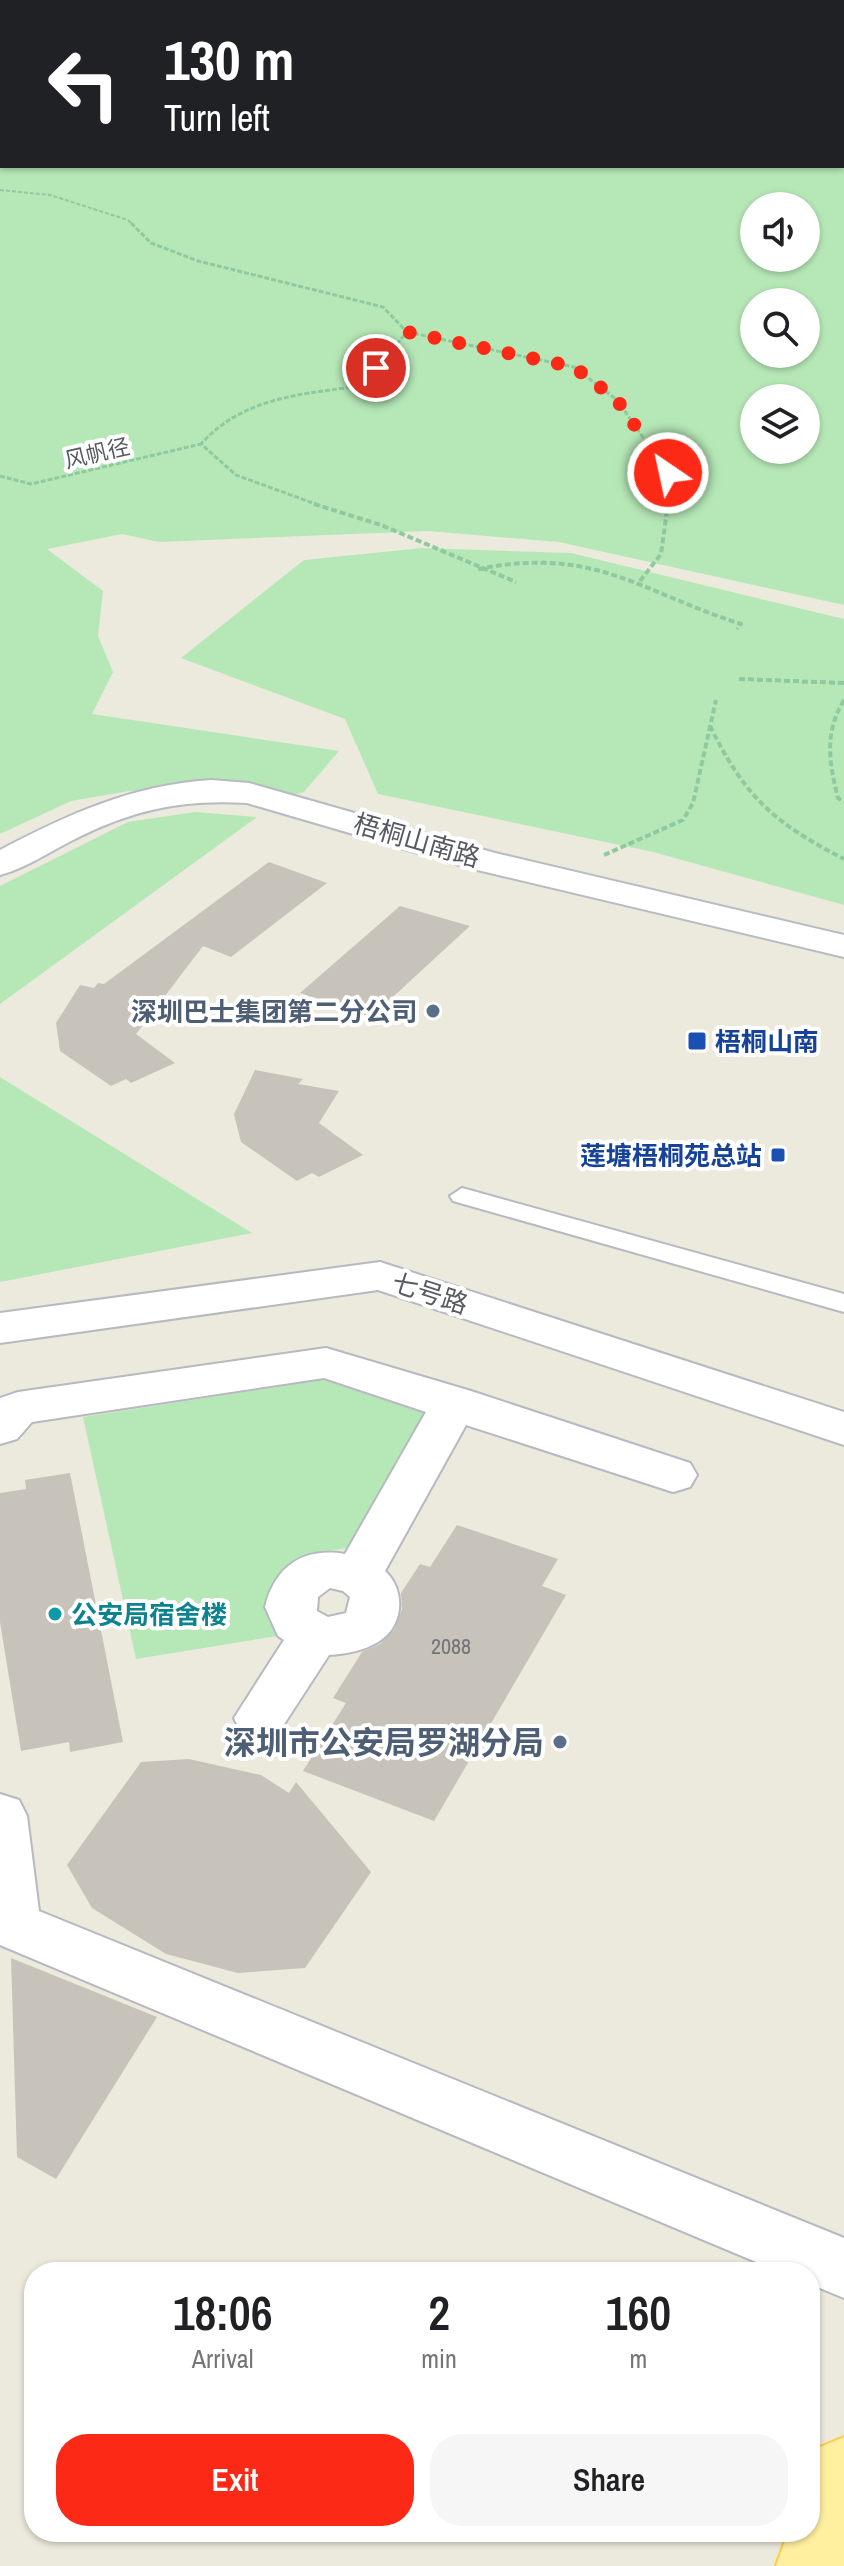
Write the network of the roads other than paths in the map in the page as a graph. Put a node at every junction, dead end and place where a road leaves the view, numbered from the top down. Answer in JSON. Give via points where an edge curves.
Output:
{"nodes":[{"id":1,"x":0,"y":864,"type":"edge"},
{"id":2,"x":844,"y":946,"type":"edge"},
{"id":3,"x":462,"y":1196,"type":"dead end"},
{"id":4,"x":844,"y":1303,"type":"edge"},
{"id":5,"x":0,"y":1328,"type":"edge"},
{"id":6,"x":455,"y":1402,"type":"junction"},
{"id":7,"x":0,"y":1428,"type":"edge"},
{"id":8,"x":844,"y":1429,"type":"edge"},
{"id":9,"x":673,"y":1475,"type":"dead end"},
{"id":10,"x":260,"y":1718,"type":"dead end"},
{"id":11,"x":0,"y":1816,"type":"edge"},
{"id":12,"x":844,"y":2268,"type":"edge"},
{"id":13,"x":844,"y":2471,"type":"edge"},
{"id":14,"x":820,"y":2540,"type":"edge"},
{"id":15,"x":819,"y":2542,"type":"edge"},
{"id":16,"x":811,"y":2566,"type":"edge"}],
"edges":[{"from":1,"to":2,"type":"street","name":"梧桐山南路","via":[[123,802],[211,789],[249,793],[556,877]]},
{"from":3,"to":4,"type":"lane"},
{"from":5,"to":8,"type":"street","name":"七号路","via":[[380,1276]]},
{"from":6,"to":7,"type":"street","via":[[326,1363],[18,1408]]},
{"from":6,"to":9,"type":"street"},
{"from":6,"to":10,"type":"street","via":[[358,1575],[375,1591],[376,1612],[370,1622],[346,1635],[315,1635]]},
{"from":11,"to":12,"type":"street","via":[[12,1925]]},
{"from":13,"to":14,"type":"main road"},
{"from":15,"to":16,"type":"main road"}]}
